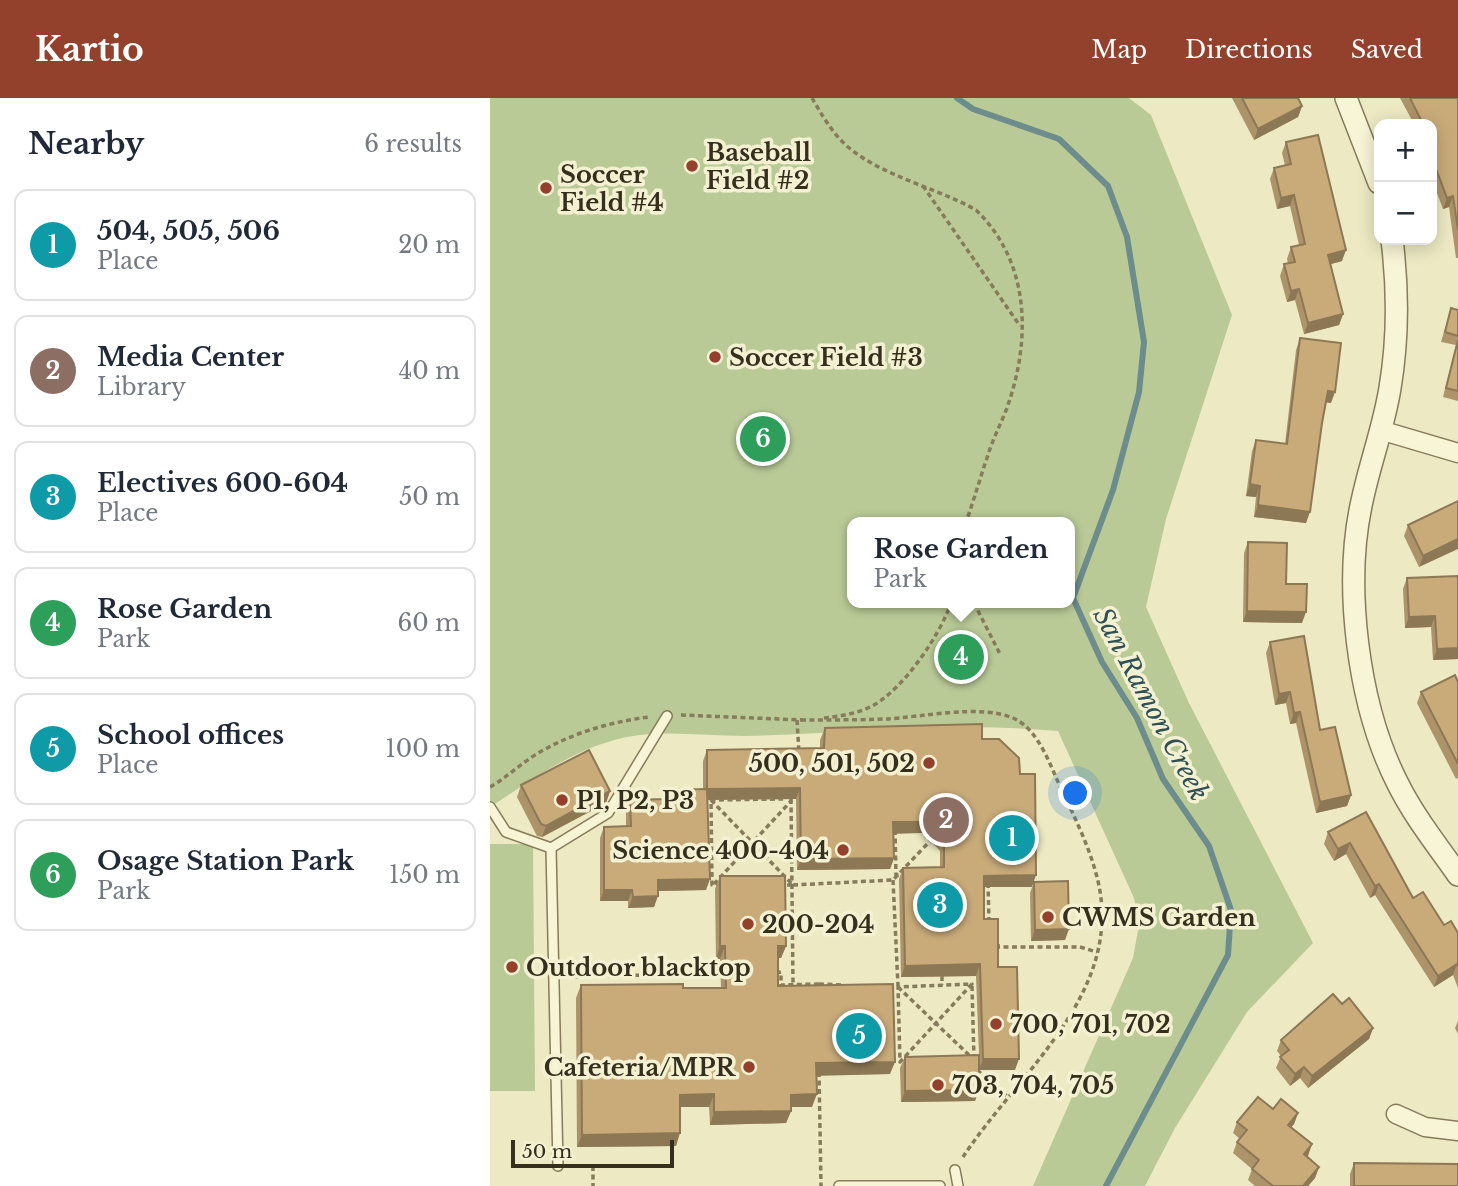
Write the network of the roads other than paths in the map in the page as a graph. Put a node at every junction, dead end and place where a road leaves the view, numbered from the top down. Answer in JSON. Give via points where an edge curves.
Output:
{"nodes":[{"id":1,"x":1346,"y":98,"type":"edge"},
{"id":2,"x":1379,"y":182,"type":"edge"},
{"id":3,"x":1393,"y":245,"type":"edge"},
{"id":4,"x":1380,"y":430,"type":"junction"},
{"id":5,"x":1458,"y":453,"type":"edge"},
{"id":6,"x":667,"y":716,"type":"road end"},
{"id":7,"x":490,"y":807,"type":"edge"},
{"id":8,"x":551,"y":848,"type":"junction"},
{"id":9,"x":1458,"y":875,"type":"edge"},
{"id":10,"x":1396,"y":1114,"type":"dead end"},
{"id":11,"x":1458,"y":1131,"type":"edge"},
{"id":12,"x":558,"y":1166,"type":"dead end"},
{"id":13,"x":955,"y":1170,"type":"road end"},
{"id":14,"x":839,"y":1186,"type":"edge"},
{"id":15,"x":940,"y":1186,"type":"edge"},
{"id":16,"x":958,"y":1186,"type":"edge"}],
"edges":[{"from":1,"to":2,"type":"street"},
{"from":3,"to":4,"type":"street","via":[[1397,276],[1394,335],[1390,387]]},
{"from":4,"to":5,"type":"street"},
{"from":4,"to":9,"type":"street","via":[[1361,504],[1355,565],[1355,617],[1366,685],[1396,781]]},
{"from":6,"to":8,"type":"lane","via":[[608,813]]},
{"from":7,"to":8,"type":"lane","via":[[506,832]]},
{"from":8,"to":12,"type":"lane"},
{"from":10,"to":11,"type":"street","via":[[1425,1127]]},
{"from":13,"to":16,"type":"lane"},
{"from":14,"to":15,"type":"lane"}]}
